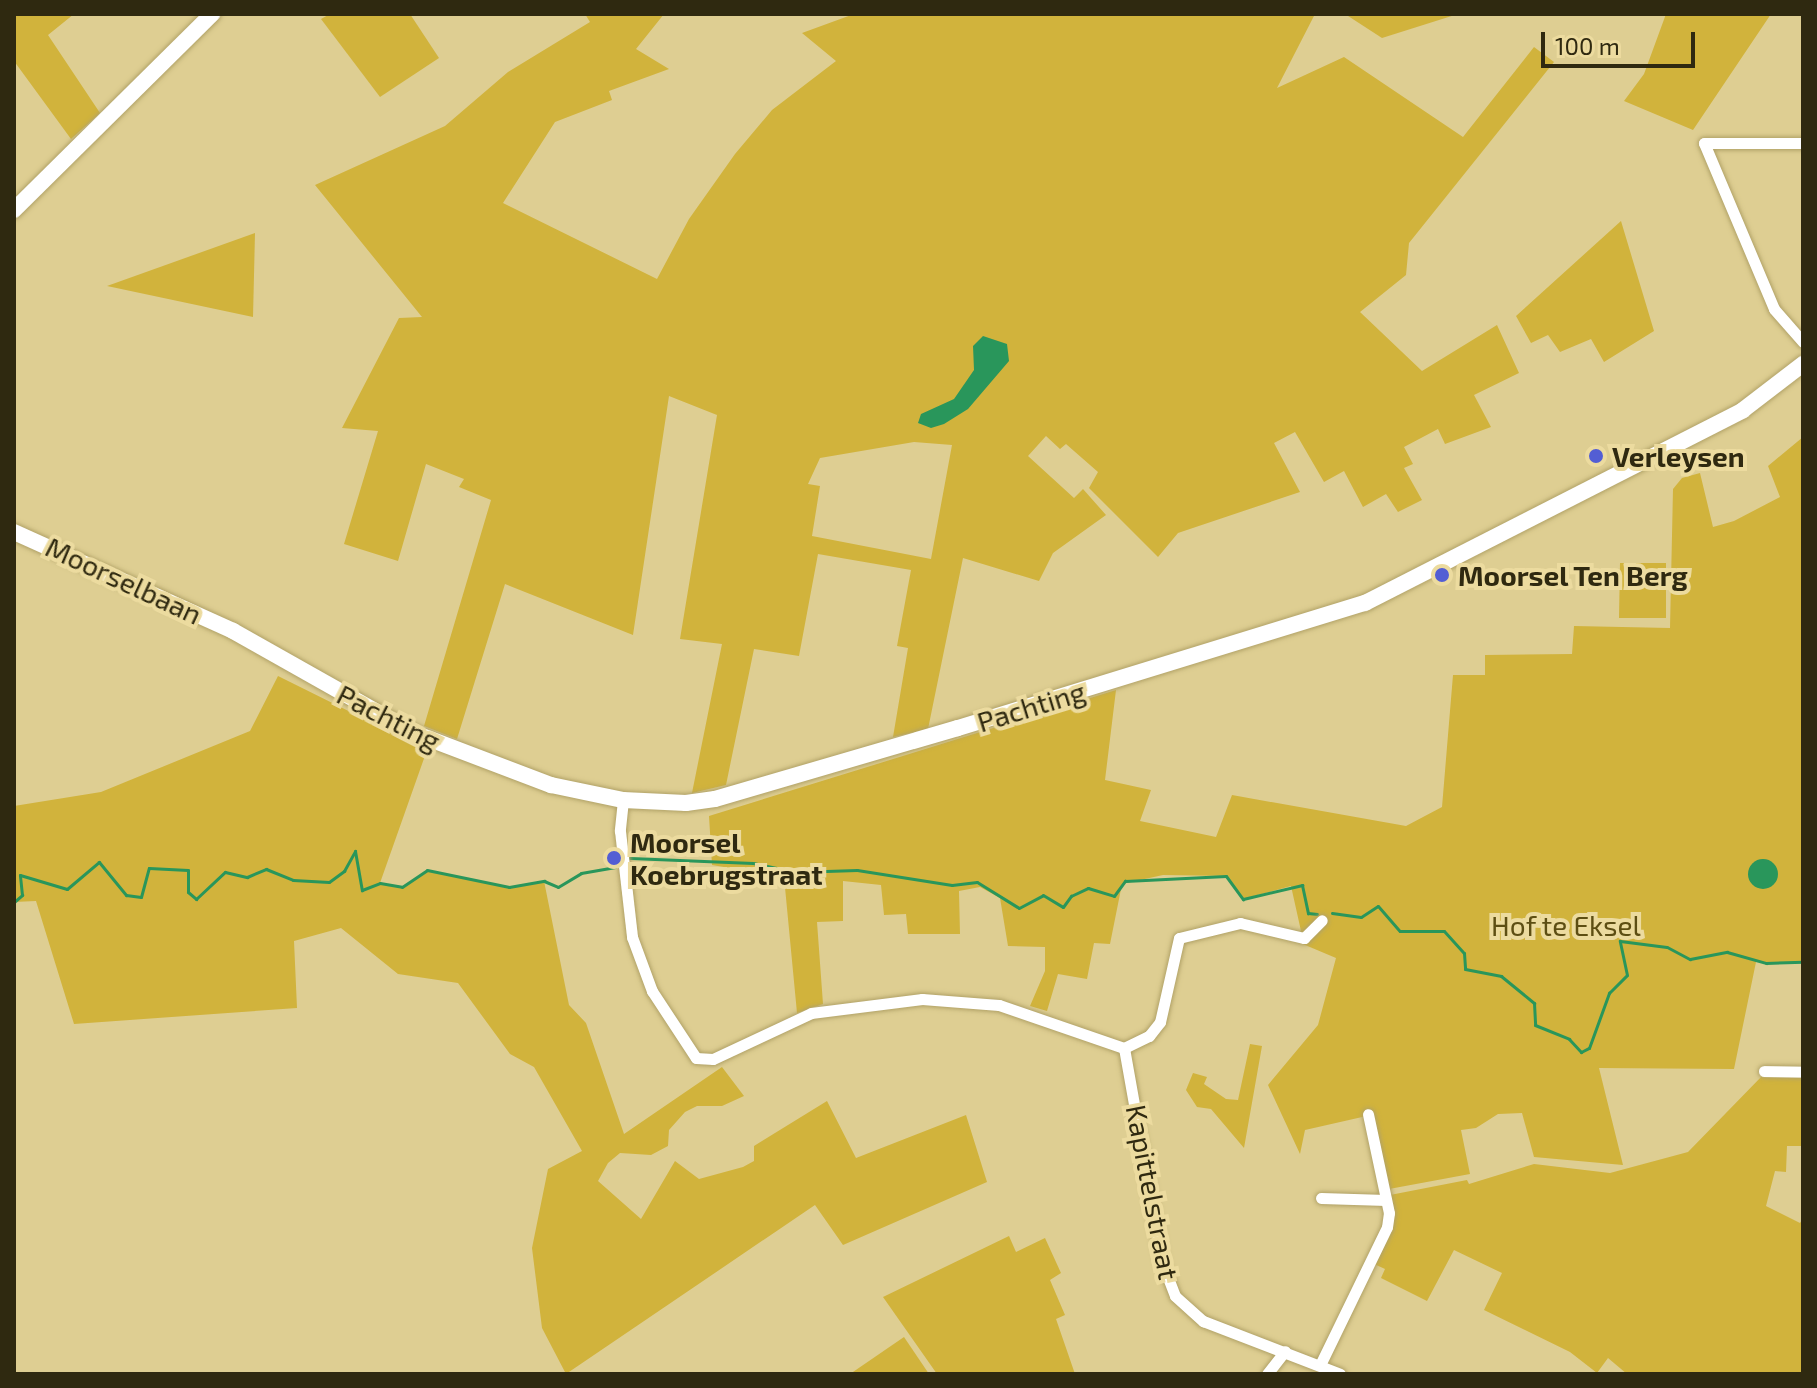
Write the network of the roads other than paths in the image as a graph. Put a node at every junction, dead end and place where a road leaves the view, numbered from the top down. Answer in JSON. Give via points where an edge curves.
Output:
{"nodes":[{"id":1,"x":212,"y":14,"type":"edge"},
{"id":2,"x":1803,"y":143,"type":"edge"},
{"id":3,"x":14,"y":210,"type":"edge"},
{"id":4,"x":1803,"y":342,"type":"edge"},
{"id":5,"x":1803,"y":364,"type":"edge"},
{"id":6,"x":14,"y":532,"type":"edge"},
{"id":7,"x":233,"y":631,"type":"joint"},
{"id":8,"x":623,"y":800,"type":"junction"},
{"id":9,"x":1322,"y":920,"type":"dead end"},
{"id":10,"x":1124,"y":1048,"type":"junction"},
{"id":11,"x":1764,"y":1071,"type":"dead end"},
{"id":12,"x":1803,"y":1072,"type":"edge"},
{"id":13,"x":1368,"y":1114,"type":"dead end"},
{"id":14,"x":1321,"y":1198,"type":"dead end"},
{"id":15,"x":1386,"y":1200,"type":"junction"},
{"id":16,"x":1285,"y":1351,"type":"junction"},
{"id":17,"x":1320,"y":1365,"type":"junction"},
{"id":18,"x":1267,"y":1374,"type":"edge"},
{"id":19,"x":1340,"y":1374,"type":"edge"}],
"edges":[{"from":1,"to":3,"type":"main road"},
{"from":2,"to":4,"type":"street","via":[[1704,143],[1774,309]]},
{"from":5,"to":8,"type":"main road","name":"Pachting","via":[[1743,410],[1365,603],[715,799]]},
{"from":6,"to":7,"type":"main road","name":"Moorselbaan"},
{"from":7,"to":8,"type":"main road","name":"Pachting","via":[[414,733],[551,785]]},
{"from":8,"to":10,"type":"street","via":[[620,831],[632,937],[652,991],[696,1058],[721,1056],[811,1013],[922,999],[1008,1008]]},
{"from":9,"to":10,"type":"street","via":[[1304,938],[1240,923],[1179,938],[1160,1022],[1149,1036]]},
{"from":10,"to":16,"type":"street","name":"Kapittelstraat","via":[[1167,1282],[1186,1309],[1203,1321]]},
{"from":11,"to":12,"type":"street"},
{"from":13,"to":15,"type":"street"},
{"from":14,"to":15,"type":"street"},
{"from":15,"to":17,"type":"street","via":[[1387,1227]]},
{"from":16,"to":17,"type":"street","name":"Kapittelstraat"},
{"from":16,"to":18,"type":"street"},
{"from":17,"to":19,"type":"street","name":"Kapittelstraat"}]}
